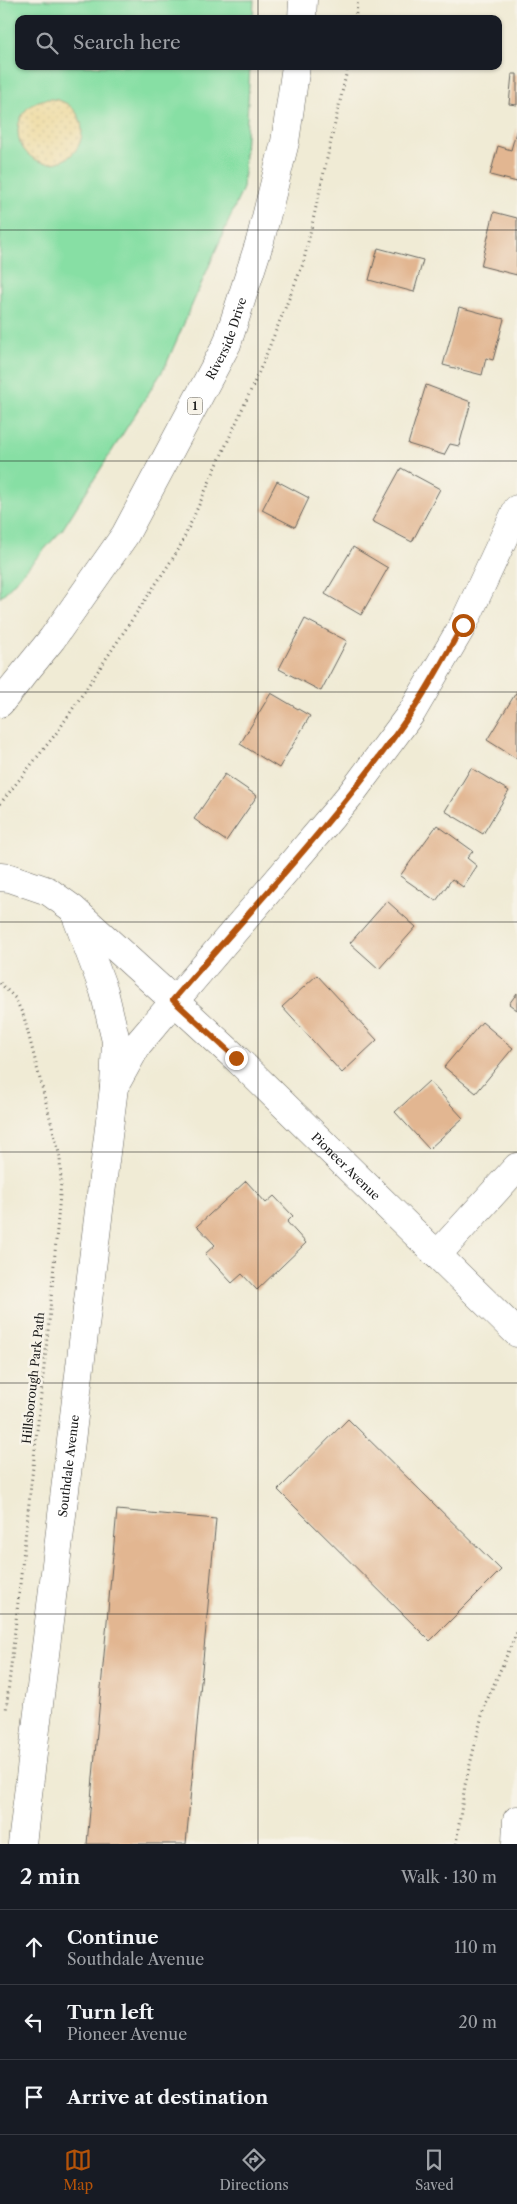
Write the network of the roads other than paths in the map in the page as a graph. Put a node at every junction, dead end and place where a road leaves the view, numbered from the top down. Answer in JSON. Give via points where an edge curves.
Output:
{"nodes":[{"id":1,"x":303,"y":0,"type":"edge"},
{"id":2,"x":302,"y":15,"type":"edge"},
{"id":3,"x":295,"y":70,"type":"edge"},
{"id":4,"x":517,"y":509,"type":"edge"},
{"id":5,"x":0,"y":703,"type":"edge"},
{"id":6,"x":0,"y":877,"type":"edge"},
{"id":7,"x":73,"y":909,"type":"junction"},
{"id":8,"x":173,"y":1000,"type":"junction"},
{"id":9,"x":114,"y":1087,"type":"junction"},
{"id":10,"x":517,"y":1167,"type":"edge"},
{"id":11,"x":437,"y":1255,"type":"junction"},
{"id":12,"x":517,"y":1333,"type":"edge"},
{"id":13,"x":517,"y":1820,"type":"edge"},
{"id":14,"x":22,"y":1844,"type":"edge"},
{"id":15,"x":516,"y":1844,"type":"edge"}],
"edges":[{"from":1,"to":2,"type":"main road"},
{"from":3,"to":5,"type":"main road","name":"Riverside Drive","number":"1","via":[[285,142],[260,241],[227,344],[125,535],[52,639]]},
{"from":4,"to":8,"type":"main road","via":[[463,625],[412,712],[351,794],[293,864]]},
{"from":6,"to":7,"type":"main road","name":"Pioneer Avenue","via":[[48,891]]},
{"from":7,"to":8,"type":"main road","name":"Pioneer Avenue"},
{"from":7,"to":9,"type":"main road","name":"Southdale Avenue","via":[[104,991],[116,1041]]},
{"from":8,"to":9,"type":"main road","via":[[138,1044]]},
{"from":8,"to":11,"type":"main road","name":"Pioneer Avenue"},
{"from":9,"to":14,"type":"main road","name":"Southdale Avenue"},
{"from":10,"to":11,"type":"main road"},
{"from":11,"to":12,"type":"main road","name":"Pioneer Avenue"},
{"from":13,"to":15,"type":"main road"}]}
